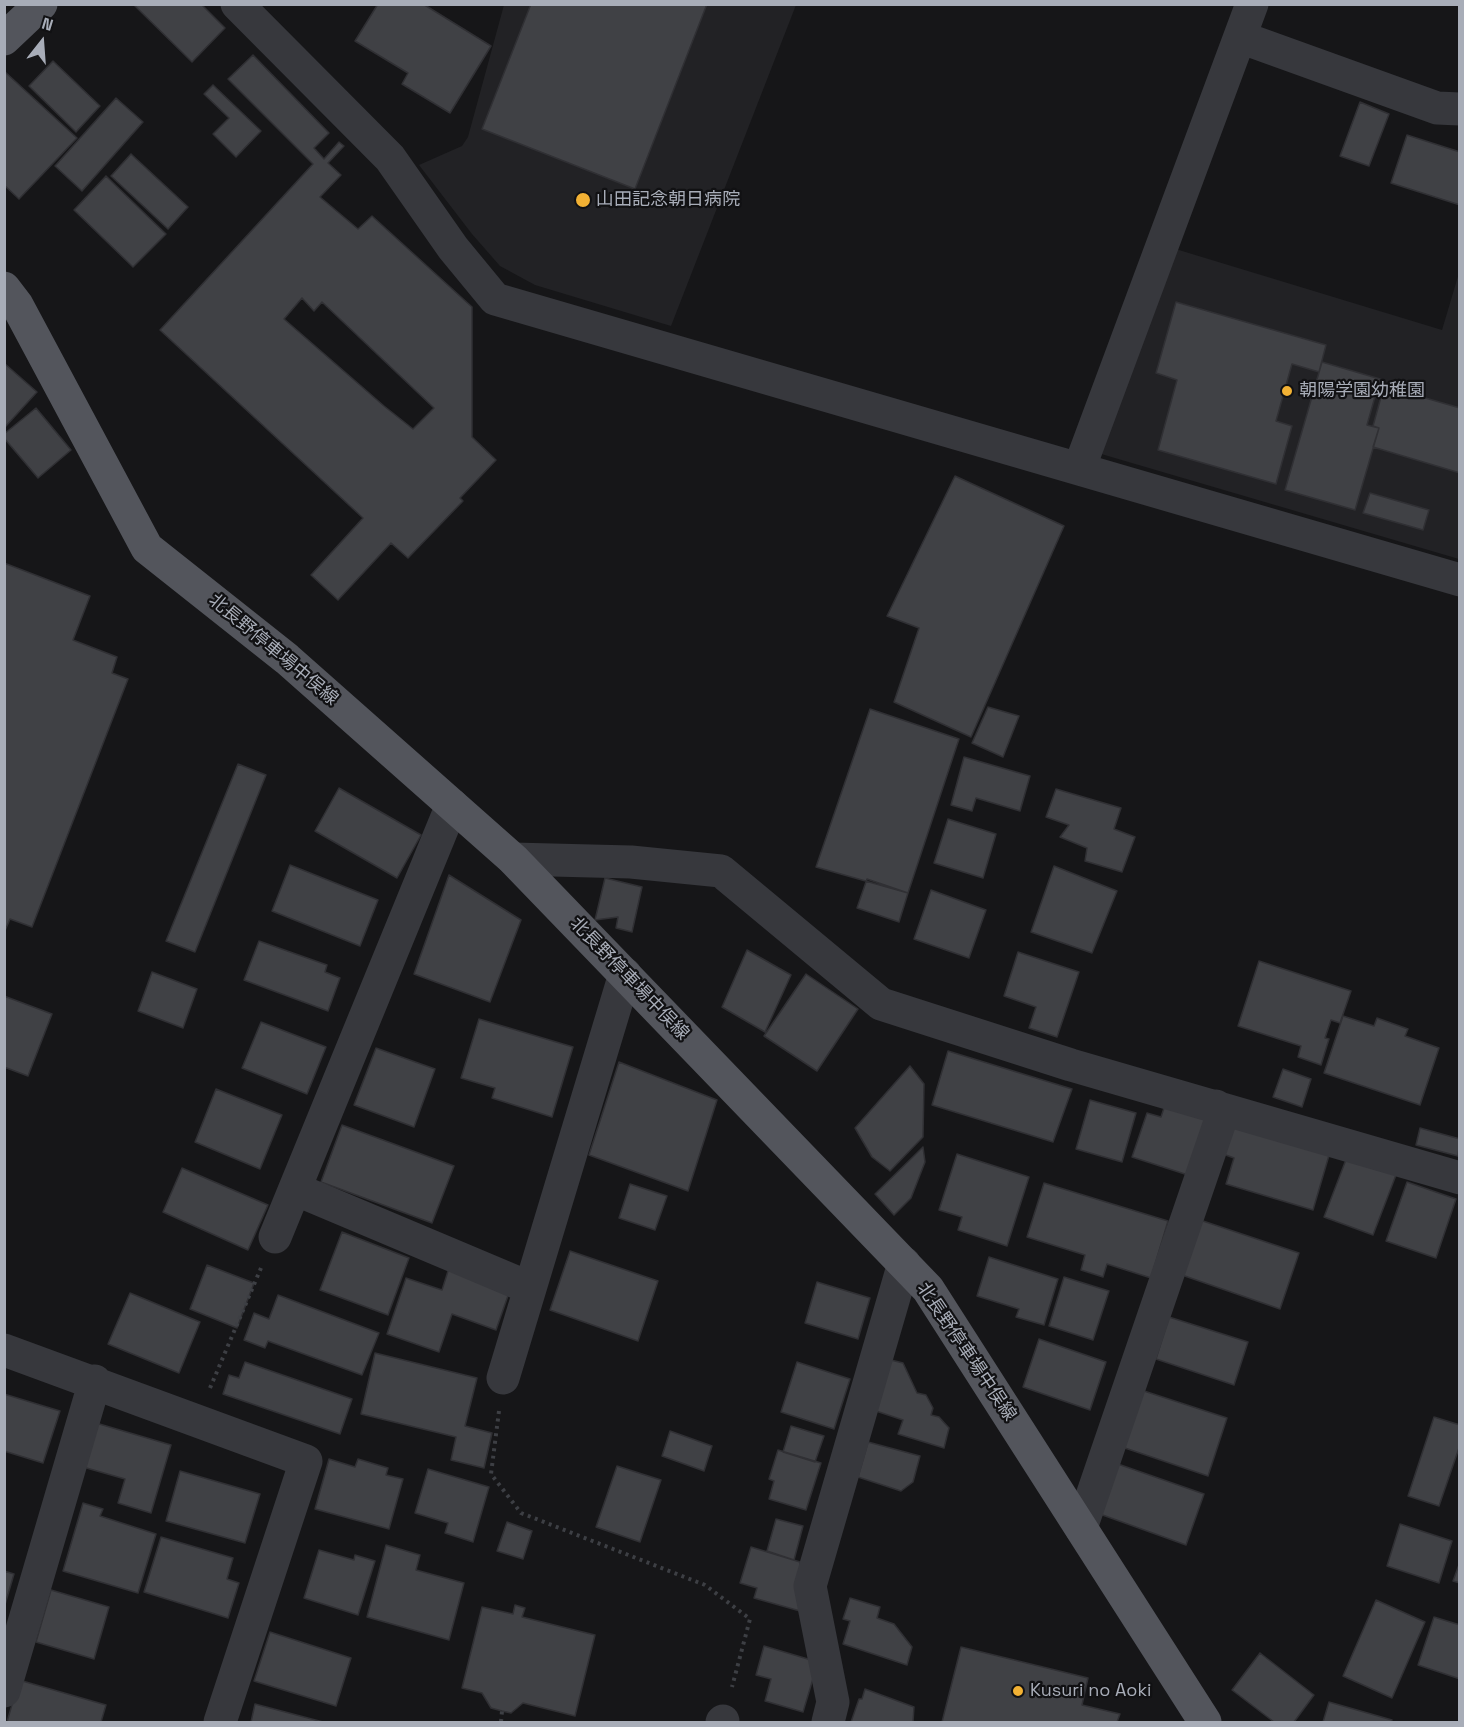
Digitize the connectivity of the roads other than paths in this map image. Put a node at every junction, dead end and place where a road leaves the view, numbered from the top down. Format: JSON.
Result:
{"nodes":[{"id":1,"x":41,"y":4,"type":"edge"},
{"id":2,"x":237,"y":4,"type":"edge"},
{"id":3,"x":1252,"y":4,"type":"edge"},
{"id":4,"x":1240,"y":37,"type":"junction"},
{"id":5,"x":4,"y":39,"type":"edge"},
{"id":6,"x":1460,"y":109,"type":"edge"},
{"id":7,"x":4,"y":288,"type":"edge"},
{"id":8,"x":1079,"y":469,"type":"junction"},
{"id":9,"x":1460,"y":580,"type":"edge"},
{"id":10,"x":452,"y":805,"type":"junction"},
{"id":11,"x":513,"y":859,"type":"junction"},
{"id":12,"x":625,"y":974,"type":"junction"},
{"id":13,"x":1216,"y":1106,"type":"junction"},
{"id":14,"x":1460,"y":1178,"type":"edge"},
{"id":15,"x":295,"y":1189,"type":"junction"},
{"id":16,"x":275,"y":1237,"type":"road end"},
{"id":17,"x":904,"y":1263,"type":"junction"},
{"id":18,"x":530,"y":1288,"type":"junction"},
{"id":19,"x":4,"y":1350,"type":"edge"},
{"id":20,"x":503,"y":1378,"type":"road end"},
{"id":21,"x":95,"y":1381,"type":"junction"},
{"id":22,"x":1081,"y":1528,"type":"junction"},
{"id":23,"x":4,"y":1691,"type":"edge"},
{"id":24,"x":220,"y":1722,"type":"edge"},
{"id":25,"x":828,"y":1722,"type":"edge"},
{"id":26,"x":1205,"y":1722,"type":"edge"}],
"edges":[{"from":1,"to":5,"type":"main road"},
{"from":2,"to":8,"type":"street"},
{"from":3,"to":4,"type":"street"},
{"from":4,"to":6,"type":"street"},
{"from":4,"to":8,"type":"street"},
{"from":7,"to":10,"type":"main road","name":"北長野停車場中俣線"},
{"from":8,"to":9,"type":"street"},
{"from":10,"to":11,"type":"main road","name":"北長野停車場中俣線"},
{"from":10,"to":15,"type":"street"},
{"from":11,"to":12,"type":"main road","name":"北長野停車場中俣線"},
{"from":11,"to":13,"type":"street"},
{"from":12,"to":17,"type":"main road","name":"北長野停車場中俣線"},
{"from":12,"to":18,"type":"street"},
{"from":13,"to":14,"type":"street"},
{"from":13,"to":22,"type":"street"},
{"from":15,"to":16,"type":"street"},
{"from":15,"to":18,"type":"street"},
{"from":17,"to":22,"type":"main road","name":"北長野停車場中俣線"},
{"from":17,"to":25,"type":"street"},
{"from":18,"to":20,"type":"street"},
{"from":19,"to":21,"type":"street"},
{"from":21,"to":23,"type":"street"},
{"from":21,"to":24,"type":"street"},
{"from":22,"to":26,"type":"main road","name":"北長野停車場中俣線"}]}
